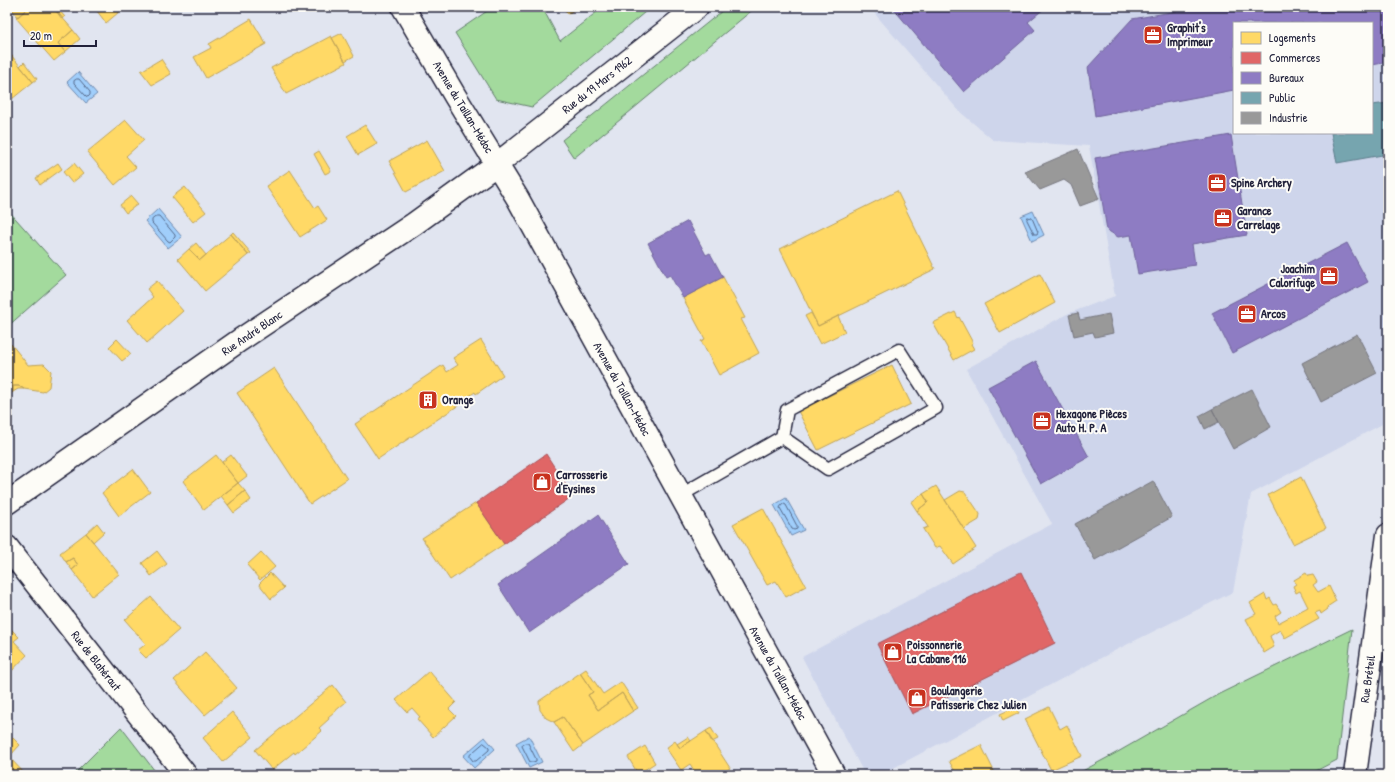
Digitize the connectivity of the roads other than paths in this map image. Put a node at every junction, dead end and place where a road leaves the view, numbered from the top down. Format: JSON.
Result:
{"nodes":[{"id":1,"x":403,"y":7,"type":"edge"},
{"id":2,"x":697,"y":7,"type":"edge"},
{"id":3,"x":497,"y":164,"type":"junction"},
{"id":4,"x":782,"y":436,"type":"junction"},
{"id":5,"x":681,"y":495,"type":"junction"},
{"id":6,"x":7,"y":503,"type":"edge"},
{"id":7,"x":1388,"y":535,"type":"edge"},
{"id":8,"x":7,"y":547,"type":"edge"},
{"id":9,"x":186,"y":775,"type":"edge"},
{"id":10,"x":834,"y":775,"type":"edge"},
{"id":11,"x":1355,"y":775,"type":"edge"}],
"edges":[{"from":1,"to":3,"type":"street","name":"Avenue du Taillan-Médoc"},
{"from":2,"to":3,"type":"street","name":"Rue du 19 Mars 1962"},
{"from":3,"to":5,"type":"street","name":"Avenue du Taillan-Médoc"},
{"from":3,"to":6,"type":"street","name":"Rue André Blanc"},
{"from":4,"to":4,"type":"lane"},
{"from":4,"to":5,"type":"lane"},
{"from":5,"to":10,"type":"street","name":"Avenue du Taillan-Médoc"},
{"from":7,"to":11,"type":"street","name":"Rue Bréteil"},
{"from":8,"to":9,"type":"street","name":"Rue de Blahéraut"}]}
